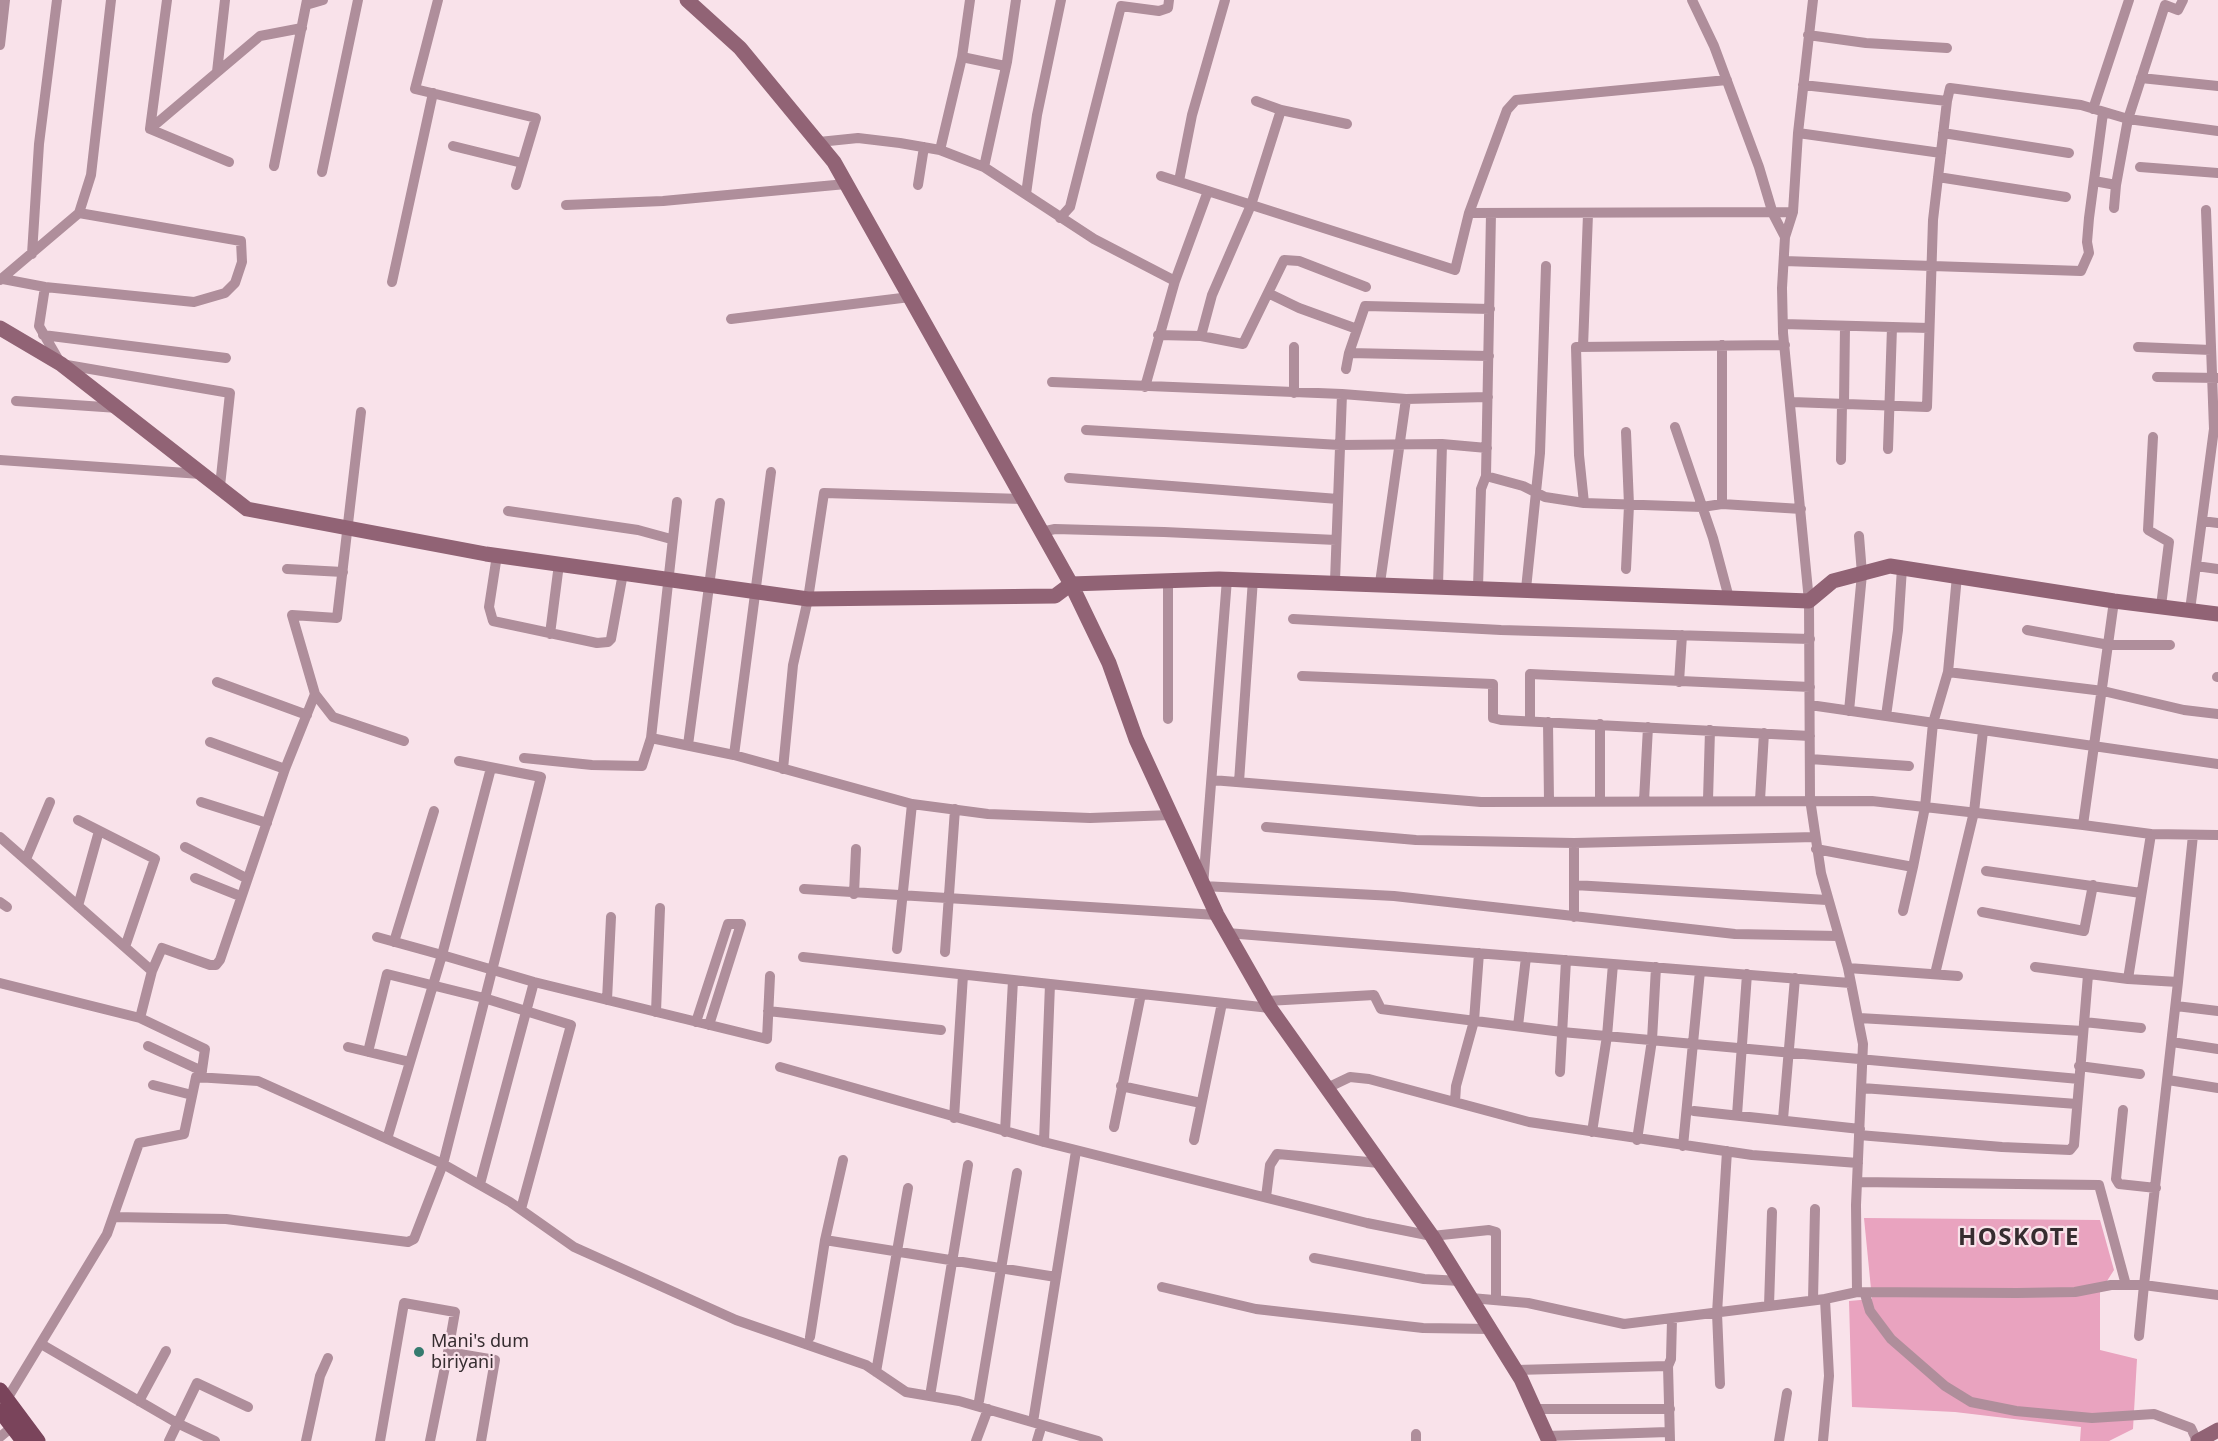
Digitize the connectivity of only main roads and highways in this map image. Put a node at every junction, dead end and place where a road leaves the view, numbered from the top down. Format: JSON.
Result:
{"nodes":[{"id":1,"x":2,"y":1402,"type":"edge"},
{"id":2,"x":23,"y":1441,"type":"edge"},
{"id":3,"x":38,"y":1441,"type":"edge"}],
"edges":[{"from":1,"to":2,"type":"main road"},
{"from":1,"to":3,"type":"main road"}]}
